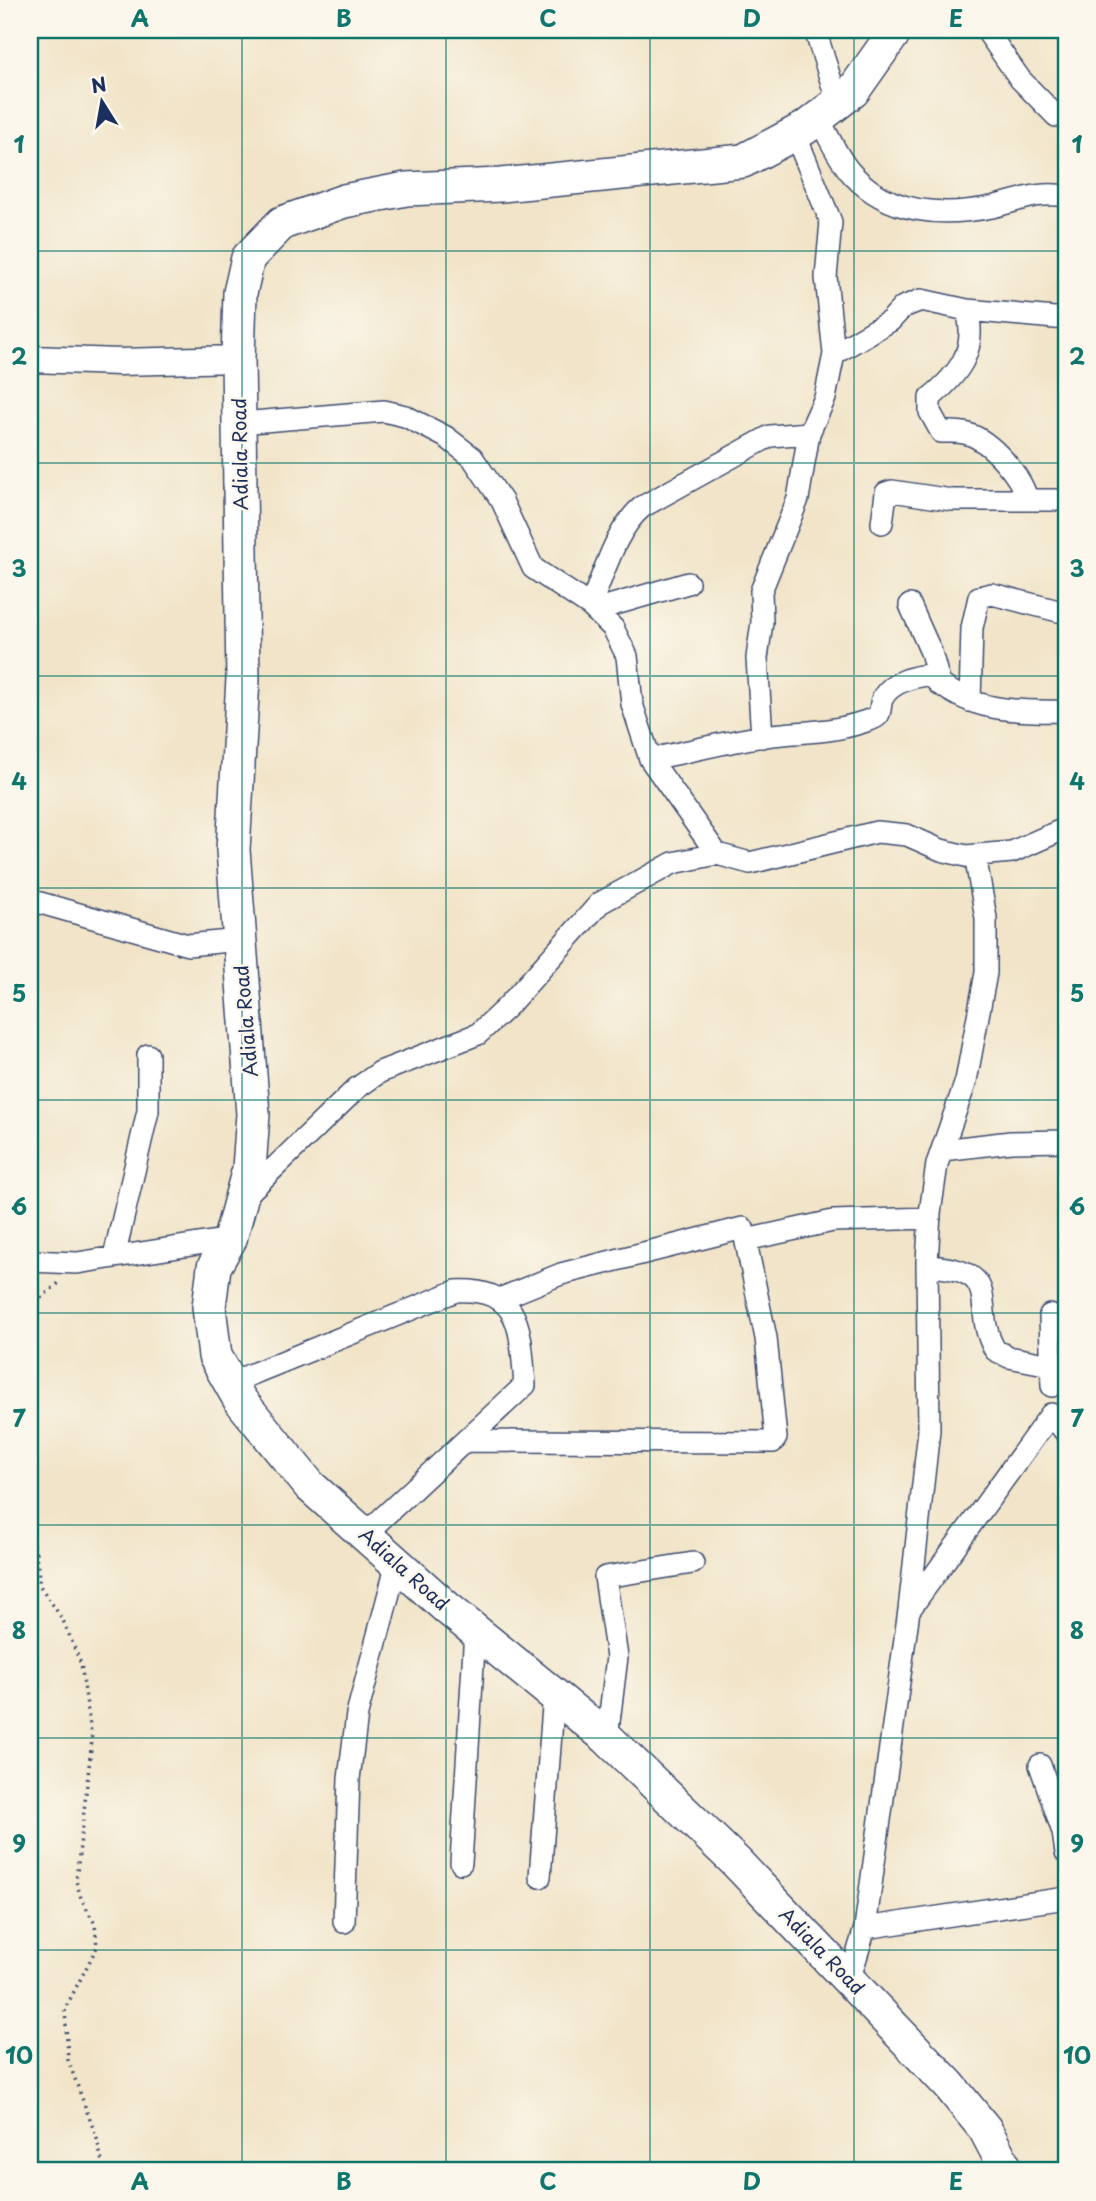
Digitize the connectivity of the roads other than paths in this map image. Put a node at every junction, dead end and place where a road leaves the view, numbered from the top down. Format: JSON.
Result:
{"nodes":[{"id":1,"x":815,"y":30,"type":"edge"},
{"id":2,"x":896,"y":30,"type":"edge"},
{"id":3,"x":986,"y":30,"type":"edge"},
{"id":4,"x":1056,"y":116,"type":"dead end"},
{"id":5,"x":817,"y":118,"type":"junction"},
{"id":6,"x":1066,"y":196,"type":"edge"},
{"id":7,"x":967,"y":310,"type":"junction"},
{"id":8,"x":1066,"y":319,"type":"edge"},
{"id":9,"x":834,"y":354,"type":"junction"},
{"id":10,"x":30,"y":359,"type":"edge"},
{"id":11,"x":238,"y":359,"type":"junction"},
{"id":12,"x":239,"y":423,"type":"junction"},
{"id":13,"x":809,"y":433,"type":"junction"},
{"id":14,"x":1027,"y":499,"type":"junction"},
{"id":15,"x":1066,"y":500,"type":"edge"},
{"id":16,"x":882,"y":523,"type":"dead end"},
{"id":17,"x":688,"y":583,"type":"dead end"},
{"id":18,"x":910,"y":605,"type":"dead end"},
{"id":19,"x":592,"y":608,"type":"junction"},
{"id":20,"x":1066,"y":612,"type":"edge"},
{"id":21,"x":940,"y":685,"type":"junction"},
{"id":22,"x":970,"y":701,"type":"junction"},
{"id":23,"x":1066,"y":711,"type":"edge"},
{"id":24,"x":762,"y":737,"type":"junction"},
{"id":25,"x":650,"y":759,"type":"junction"},
{"id":26,"x":1066,"y":828,"type":"edge"},
{"id":27,"x":717,"y":854,"type":"junction"},
{"id":28,"x":975,"y":855,"type":"junction"},
{"id":29,"x":30,"y":900,"type":"edge"},
{"id":30,"x":239,"y":940,"type":"junction"},
{"id":31,"x":148,"y":1055,"type":"dead end"},
{"id":32,"x":1066,"y":1141,"type":"edge"},
{"id":33,"x":942,"y":1150,"type":"junction"},
{"id":34,"x":240,"y":1201,"type":"junction"},
{"id":35,"x":930,"y":1218,"type":"junction"},
{"id":36,"x":230,"y":1239,"type":"junction"},
{"id":37,"x":746,"y":1240,"type":"junction"},
{"id":38,"x":114,"y":1257,"type":"junction"},
{"id":39,"x":30,"y":1261,"type":"edge"},
{"id":40,"x":927,"y":1266,"type":"junction"},
{"id":41,"x":502,"y":1298,"type":"junction"},
{"id":42,"x":1050,"y":1315,"type":"dead end"},
{"id":43,"x":1056,"y":1377,"type":"edge"},
{"id":44,"x":230,"y":1383,"type":"junction"},
{"id":45,"x":1051,"y":1414,"type":"junction"},
{"id":46,"x":1066,"y":1433,"type":"edge"},
{"id":47,"x":465,"y":1441,"type":"junction"},
{"id":48,"x":365,"y":1535,"type":"junction"},
{"id":49,"x":397,"y":1563,"type":"junction"},
{"id":50,"x":694,"y":1563,"type":"dead end"},
{"id":51,"x":909,"y":1610,"type":"junction"},
{"id":52,"x":475,"y":1630,"type":"junction"},
{"id":53,"x":554,"y":1694,"type":"junction"},
{"id":54,"x":607,"y":1738,"type":"junction"},
{"id":55,"x":1040,"y":1765,"type":"dead end"},
{"id":56,"x":1065,"y":1832,"type":"edge"},
{"id":57,"x":1066,"y":1853,"type":"edge"},
{"id":58,"x":461,"y":1863,"type":"dead end"},
{"id":59,"x":540,"y":1877,"type":"dead end"},
{"id":60,"x":1066,"y":1898,"type":"edge"},
{"id":61,"x":344,"y":1922,"type":"dead end"},
{"id":62,"x":865,"y":1927,"type":"junction"},
{"id":63,"x":849,"y":1981,"type":"junction"},
{"id":64,"x":1006,"y":2171,"type":"edge"}],
"edges":[{"from":1,"to":5,"type":"street"},
{"from":2,"to":5,"type":"main road","name":"Adiala Road"},
{"from":3,"to":4,"type":"street"},
{"from":5,"to":6,"type":"street"},
{"from":5,"to":9,"type":"street"},
{"from":5,"to":11,"type":"main road","name":"Adiala Road"},
{"from":7,"to":8,"type":"street"},
{"from":7,"to":9,"type":"street"},
{"from":7,"to":14,"type":"street"},
{"from":9,"to":13,"type":"street"},
{"from":10,"to":11,"type":"street"},
{"from":11,"to":12,"type":"main road","name":"Adiala Road"},
{"from":12,"to":19,"type":"street"},
{"from":12,"to":30,"type":"main road","name":"Adiala Road"},
{"from":13,"to":19,"type":"street"},
{"from":13,"to":24,"type":"street"},
{"from":14,"to":15,"type":"street"},
{"from":14,"to":16,"type":"street"},
{"from":17,"to":19,"type":"street"},
{"from":18,"to":21,"type":"street"},
{"from":19,"to":25,"type":"street"},
{"from":20,"to":22,"type":"street"},
{"from":21,"to":22,"type":"street"},
{"from":21,"to":24,"type":"street"},
{"from":22,"to":23,"type":"street"},
{"from":24,"to":25,"type":"street"},
{"from":25,"to":27,"type":"street"},
{"from":26,"to":28,"type":"street"},
{"from":27,"to":28,"type":"street"},
{"from":27,"to":34,"type":"street"},
{"from":28,"to":33,"type":"street"},
{"from":29,"to":30,"type":"street"},
{"from":30,"to":34,"type":"main road","name":"Adiala Road"},
{"from":31,"to":38,"type":"street"},
{"from":32,"to":33,"type":"street"},
{"from":33,"to":35,"type":"street"},
{"from":34,"to":36,"type":"main road","name":"Adiala Road"},
{"from":35,"to":37,"type":"street"},
{"from":35,"to":40,"type":"street"},
{"from":36,"to":38,"type":"street"},
{"from":36,"to":44,"type":"main road","name":"Adiala Road"},
{"from":37,"to":41,"type":"street"},
{"from":37,"to":47,"type":"street"},
{"from":38,"to":39,"type":"street"},
{"from":40,"to":43,"type":"street"},
{"from":40,"to":51,"type":"street"},
{"from":41,"to":44,"type":"street"},
{"from":41,"to":47,"type":"street"},
{"from":42,"to":43,"type":"street"},
{"from":43,"to":45,"type":"street"},
{"from":44,"to":48,"type":"main road","name":"Adiala Road"},
{"from":45,"to":46,"type":"street"},
{"from":45,"to":51,"type":"street"},
{"from":47,"to":48,"type":"street"},
{"from":48,"to":49,"type":"main road","name":"Adiala Road"},
{"from":49,"to":52,"type":"main road","name":"Adiala Road"},
{"from":49,"to":61,"type":"street"},
{"from":50,"to":54,"type":"street"},
{"from":51,"to":62,"type":"street"},
{"from":52,"to":53,"type":"main road","name":"Adiala Road"},
{"from":52,"to":58,"type":"street"},
{"from":53,"to":54,"type":"main road","name":"Adiala Road"},
{"from":53,"to":59,"type":"street"},
{"from":54,"to":63,"type":"main road","name":"Adiala Road"},
{"from":55,"to":56,"type":"street"},
{"from":56,"to":57,"type":"street"},
{"from":60,"to":62,"type":"street"},
{"from":62,"to":63,"type":"street"},
{"from":63,"to":64,"type":"main road","name":"Adiala Road"}]}
